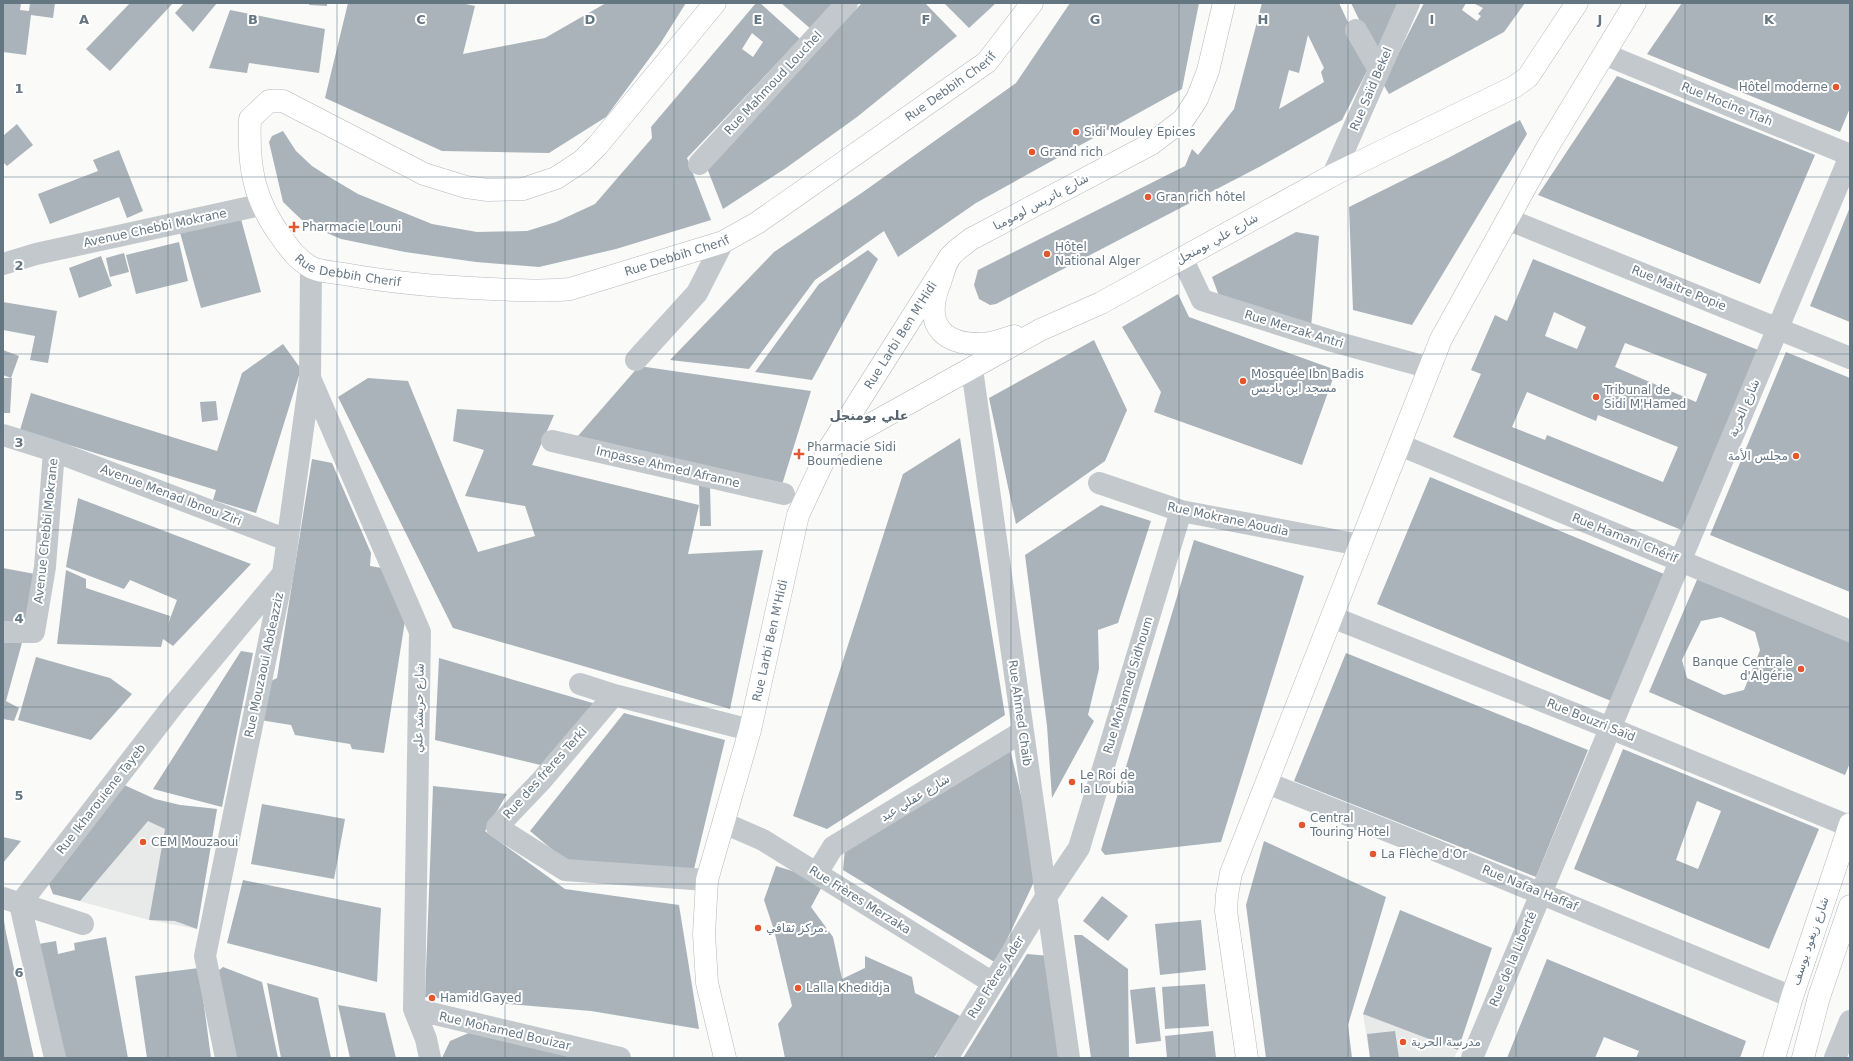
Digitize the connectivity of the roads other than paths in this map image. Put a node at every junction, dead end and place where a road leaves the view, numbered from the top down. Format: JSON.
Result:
{"nodes":[{"id":1,"x":715,"y":3,"type":"edge"},
{"id":2,"x":847,"y":3,"type":"edge"},
{"id":3,"x":1032,"y":3,"type":"edge"},
{"id":4,"x":1224,"y":3,"type":"edge"},
{"id":5,"x":1409,"y":3,"type":"edge"},
{"id":6,"x":1577,"y":3,"type":"edge"},
{"id":7,"x":1635,"y":3,"type":"edge"},
{"id":8,"x":1356,"y":30,"type":"dead end"},
{"id":9,"x":1604,"y":54,"type":"junction"},
{"id":10,"x":1379,"y":70,"type":"junction"},
{"id":11,"x":1850,"y":155,"type":"edge"},
{"id":12,"x":699,"y":164,"type":"dead end"},
{"id":13,"x":1333,"y":175,"type":"junction"},
{"id":14,"x":260,"y":205,"type":"junction"},
{"id":15,"x":1507,"y":219,"type":"junction"},
{"id":16,"x":723,"y":242,"type":"junction"},
{"id":17,"x":950,"y":257,"type":"junction"},
{"id":18,"x":1182,"y":258,"type":"junction"},
{"id":19,"x":3,"y":264,"type":"edge"},
{"id":20,"x":311,"y":268,"type":"junction"},
{"id":21,"x":1778,"y":328,"type":"junction"},
{"id":22,"x":1040,"y":330,"type":"junction"},
{"id":23,"x":1850,"y":358,"type":"edge"},
{"id":24,"x":636,"y":360,"type":"dead end"},
{"id":25,"x":1430,"y":368,"type":"junction"},
{"id":26,"x":972,"y":369,"type":"junction"},
{"id":27,"x":310,"y":378,"type":"junction"},
{"id":28,"x":3,"y":435,"type":"edge"},
{"id":29,"x":552,"y":441,"type":"dead end"},
{"id":30,"x":1400,"y":445,"type":"junction"},
{"id":31,"x":830,"y":447,"type":"junction"},
{"id":32,"x":54,"y":451,"type":"junction"},
{"id":33,"x":1099,"y":483,"type":"dead end"},
{"id":34,"x":784,"y":494,"type":"dead end"},
{"id":35,"x":1181,"y":512,"type":"junction"},
{"id":36,"x":287,"y":540,"type":"junction"},
{"id":37,"x":1360,"y":545,"type":"junction"},
{"id":38,"x":1680,"y":561,"type":"junction"},
{"id":39,"x":283,"y":573,"type":"junction"},
{"id":40,"x":1332,"y":617,"type":"junction"},
{"id":41,"x":1850,"y":631,"type":"edge"},
{"id":42,"x":3,"y":632,"type":"edge"},
{"id":43,"x":580,"y":684,"type":"dead end"},
{"id":44,"x":614,"y":695,"type":"junction"},
{"id":45,"x":1610,"y":728,"type":"junction"},
{"id":46,"x":750,"y":730,"type":"junction"},
{"id":47,"x":1022,"y":732,"type":"junction"},
{"id":48,"x":1266,"y":783,"type":"junction"},
{"id":49,"x":724,"y":823,"type":"junction"},
{"id":50,"x":1850,"y":825,"type":"edge"},
{"id":51,"x":817,"y":874,"type":"junction"},
{"id":52,"x":708,"y":880,"type":"junction"},
{"id":53,"x":1541,"y":893,"type":"junction"},
{"id":54,"x":1046,"y":897,"type":"junction"},
{"id":55,"x":12,"y":901,"type":"edge"},
{"id":56,"x":1850,"y":906,"type":"edge"},
{"id":57,"x":83,"y":924,"type":"dead end"},
{"id":58,"x":993,"y":983,"type":"junction"},
{"id":59,"x":1792,"y":997,"type":"junction"},
{"id":60,"x":414,"y":1009,"type":"junction"},
{"id":61,"x":1850,"y":1021,"type":"edge"},
{"id":62,"x":55,"y":1058,"type":"edge"},
{"id":63,"x":226,"y":1058,"type":"edge"},
{"id":64,"x":430,"y":1058,"type":"edge"},
{"id":65,"x":620,"y":1058,"type":"edge"},
{"id":66,"x":725,"y":1058,"type":"edge"},
{"id":67,"x":947,"y":1058,"type":"edge"},
{"id":68,"x":1069,"y":1058,"type":"edge"},
{"id":69,"x":1247,"y":1058,"type":"edge"},
{"id":70,"x":1472,"y":1058,"type":"edge"},
{"id":71,"x":1774,"y":1058,"type":"edge"},
{"id":72,"x":1804,"y":1058,"type":"edge"},
{"id":73,"x":1835,"y":1058,"type":"edge"}],
"edges":[{"from":1,"to":14,"type":"main road","name":"Rue Debbih Cherif"},
{"from":2,"to":12,"type":"street","name":"Rue Mahmoud Louchel"},
{"from":3,"to":16,"type":"main road","name":"Rue Debbih Cherif"},
{"from":4,"to":17,"type":"main road","name":"شارع باتريس لومومبا"},
{"from":5,"to":10,"type":"street","name":"Rue Saïd Bekel"},
{"from":6,"to":13,"type":"main road","name":"شارع علي بومنجل"},
{"from":7,"to":9,"type":"main road"},
{"from":8,"to":10,"type":"street"},
{"from":9,"to":11,"type":"street","name":"Rue Hocine Tiah"},
{"from":9,"to":15,"type":"main road"},
{"from":10,"to":13,"type":"street","name":"Rue Saïd Bekel"},
{"from":11,"to":21,"type":"street","name":"شارع الحرية"},
{"from":13,"to":18,"type":"main road","name":"شارع علي بومنجل"},
{"from":14,"to":19,"type":"street","name":"Avenue Chebbi Mokrane"},
{"from":14,"to":20,"type":"main road","name":"Rue Debbih Cherif"},
{"from":15,"to":21,"type":"street","name":"Rue Maitre Popie"},
{"from":15,"to":25,"type":"main road"},
{"from":16,"to":20,"type":"main road","name":"Rue Debbih Cherif"},
{"from":16,"to":24,"type":"street"},
{"from":17,"to":22,"type":"main road","name":"شارع باتريس لومومبا"},
{"from":17,"to":31,"type":"main road","name":"Rue Larbi Ben M'Hidi"},
{"from":18,"to":22,"type":"main road","name":"شارع علي بومنجل"},
{"from":18,"to":25,"type":"street","name":"Rue Merzak Antri"},
{"from":20,"to":27,"type":"street","name":"Rue Mouzaoui Abdeazziz"},
{"from":21,"to":23,"type":"street","name":"Rue Maitre Popie"},
{"from":21,"to":38,"type":"street","name":"شارع الحرية"},
{"from":22,"to":26,"type":"main road","name":"شارع علي بومنجل"},
{"from":25,"to":30,"type":"main road"},
{"from":26,"to":31,"type":"main road","name":"شارع علي بومنجل"},
{"from":26,"to":47,"type":"street","name":"Rue Ahmed Chaib"},
{"from":27,"to":36,"type":"street","name":"Rue Mouzaoui Abdeazziz"},
{"from":27,"to":60,"type":"street","name":"شارع حريشد علي"},
{"from":28,"to":32,"type":"street","name":"Avenue Chebbi Mokrane"},
{"from":29,"to":34,"type":"street","name":"Impasse Ahmed Afranne"},
{"from":30,"to":37,"type":"main road"},
{"from":30,"to":38,"type":"street","name":"Rue Hamani Chérif"},
{"from":31,"to":46,"type":"main road","name":"Rue Larbi Ben M'Hidi"},
{"from":32,"to":36,"type":"street","name":"Avenue Menad Ibnou Ziri"},
{"from":32,"to":42,"type":"street","name":"Avenue Chebbi Mokrane"},
{"from":33,"to":35,"type":"street","name":"Rue Mokrane Aoudia"},
{"from":35,"to":37,"type":"street","name":"Rue Mokrane Aoudia"},
{"from":35,"to":54,"type":"street","name":"Rue Mohamed Sidhoum"},
{"from":36,"to":39,"type":"street","name":"Rue Mouzaoui Abdeazziz"},
{"from":37,"to":40,"type":"main road"},
{"from":38,"to":41,"type":"street","name":"Rue Hamani Chérif"},
{"from":38,"to":45,"type":"street","name":"شارع الحرية"},
{"from":39,"to":55,"type":"street","name":"Rue Ikharouiene Tayeb"},
{"from":39,"to":63,"type":"street","name":"Rue Mouzaoui Abdeazziz"},
{"from":40,"to":45,"type":"street","name":"Rue Bouzri Saïd"},
{"from":40,"to":48,"type":"main road"},
{"from":43,"to":44,"type":"street"},
{"from":44,"to":46,"type":"street"},
{"from":44,"to":52,"type":"street","name":"Rue des frères Terki"},
{"from":45,"to":50,"type":"street","name":"Rue Bouzri Saïd"},
{"from":45,"to":53,"type":"street","name":"Rue de la Liberté"},
{"from":46,"to":49,"type":"main road","name":"Rue Larbi Ben M'Hidi"},
{"from":47,"to":51,"type":"street","name":"شارع عقلي عيد"},
{"from":47,"to":54,"type":"street","name":"Rue Ahmed Chaib"},
{"from":48,"to":53,"type":"street","name":"Rue Nafaa Haffaf"},
{"from":48,"to":69,"type":"main road"},
{"from":49,"to":51,"type":"street","name":"Rue Frères Merzaka"},
{"from":49,"to":52,"type":"main road","name":"Rue Larbi Ben M'Hidi"},
{"from":50,"to":59,"type":"main road","name":"شارع زيغود يوسف"},
{"from":51,"to":58,"type":"street","name":"Rue Frères Merzaka"},
{"from":52,"to":66,"type":"main road","name":"Rue Larbi Ben M'Hidi"},
{"from":53,"to":59,"type":"street","name":"Rue Nafaa Haffaf"},
{"from":53,"to":70,"type":"street","name":"Rue de la Liberté"},
{"from":54,"to":58,"type":"street","name":"Rue Frères Ader"},
{"from":54,"to":68,"type":"street","name":"Rue Ahmed Chaib"},
{"from":55,"to":57,"type":"street"},
{"from":55,"to":62,"type":"street"},
{"from":56,"to":72,"type":"main road"},
{"from":58,"to":67,"type":"street","name":"Rue Frères Ader"},
{"from":59,"to":71,"type":"main road","name":"شارع زيغود يوسف"},
{"from":60,"to":64,"type":"street","name":"شارع حريشد علي"},
{"from":60,"to":65,"type":"street","name":"Rue Mohamed Bouizar"},
{"from":61,"to":73,"type":"street"}]}
